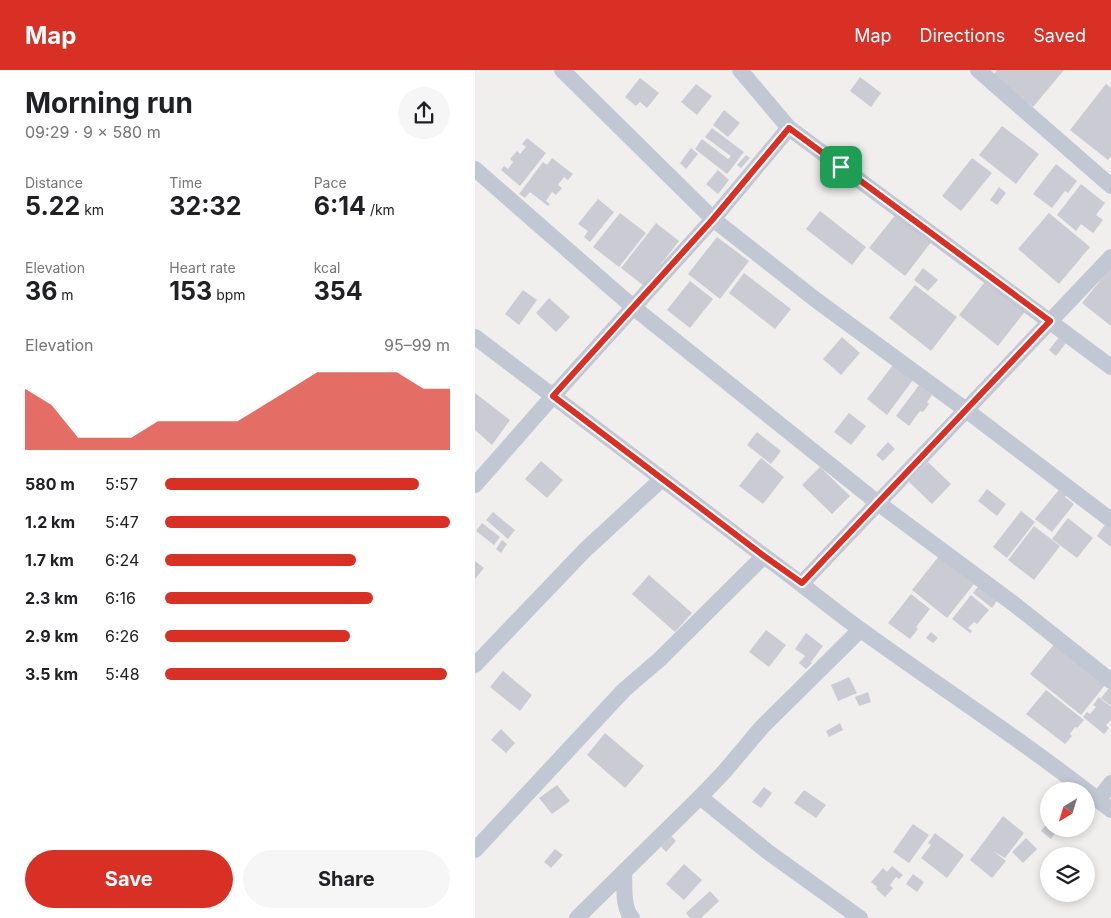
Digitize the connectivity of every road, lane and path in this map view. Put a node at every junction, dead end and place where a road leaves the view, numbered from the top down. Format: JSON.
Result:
{"nodes":[{"id":1,"x":562,"y":70,"type":"edge"},
{"id":2,"x":740,"y":70,"type":"edge"},
{"id":3,"x":978,"y":70,"type":"edge"},
{"id":4,"x":789,"y":128,"type":"junction"},
{"id":5,"x":475,"y":169,"type":"edge"},
{"id":6,"x":1111,"y":186,"type":"edge"},
{"id":7,"x":713,"y":219,"type":"junction"},
{"id":8,"x":1111,"y":257,"type":"edge"},
{"id":9,"x":633,"y":307,"type":"junction"},
{"id":10,"x":1050,"y":321,"type":"junction"},
{"id":11,"x":475,"y":337,"type":"edge"},
{"id":12,"x":1111,"y":368,"type":"edge"},
{"id":13,"x":553,"y":396,"type":"junction"},
{"id":14,"x":966,"y":410,"type":"junction"},
{"id":15,"x":662,"y":478,"type":"junction"},
{"id":16,"x":475,"y":485,"type":"edge"},
{"id":17,"x":878,"y":503,"type":"junction"},
{"id":18,"x":1111,"y":520,"type":"edge"},
{"id":19,"x":764,"y":556,"type":"junction"},
{"id":20,"x":802,"y":583,"type":"junction"},
{"id":21,"x":860,"y":630,"type":"junction"},
{"id":22,"x":475,"y":665,"type":"edge"},
{"id":23,"x":1111,"y":681,"type":"edge"},
{"id":24,"x":1111,"y":783,"type":"edge"},
{"id":25,"x":700,"y":797,"type":"junction"},
{"id":26,"x":1098,"y":800,"type":"junction"},
{"id":27,"x":1111,"y":810,"type":"edge"},
{"id":28,"x":475,"y":850,"type":"edge"},
{"id":29,"x":624,"y":872,"type":"junction"},
{"id":30,"x":577,"y":918,"type":"edge"},
{"id":31,"x":633,"y":918,"type":"edge"},
{"id":32,"x":860,"y":918,"type":"edge"}],
"edges":[{"from":1,"to":7,"type":"street"},
{"from":2,"to":4,"type":"street"},
{"from":3,"to":6,"type":"street"},
{"from":4,"to":7,"type":"street"},
{"from":4,"to":10,"type":"street"},
{"from":5,"to":9,"type":"street"},
{"from":7,"to":9,"type":"street"},
{"from":7,"to":14,"type":"street"},
{"from":8,"to":10,"type":"street"},
{"from":9,"to":13,"type":"street"},
{"from":9,"to":17,"type":"street"},
{"from":10,"to":12,"type":"street"},
{"from":10,"to":14,"type":"street"},
{"from":11,"to":13,"type":"street"},
{"from":13,"to":15,"type":"street"},
{"from":13,"to":16,"type":"street"},
{"from":14,"to":17,"type":"street"},
{"from":14,"to":18,"type":"street"},
{"from":15,"to":19,"type":"street"},
{"from":15,"to":22,"type":"street"},
{"from":17,"to":20,"type":"street"},
{"from":17,"to":23,"type":"street"},
{"from":19,"to":20,"type":"street"},
{"from":19,"to":28,"type":"street"},
{"from":20,"to":21,"type":"street"},
{"from":21,"to":25,"type":"street"},
{"from":21,"to":26,"type":"street"},
{"from":24,"to":26,"type":"street"},
{"from":25,"to":29,"type":"street"},
{"from":25,"to":32,"type":"street"},
{"from":26,"to":27,"type":"street"},
{"from":29,"to":30,"type":"street"},
{"from":29,"to":31,"type":"street"}]}
